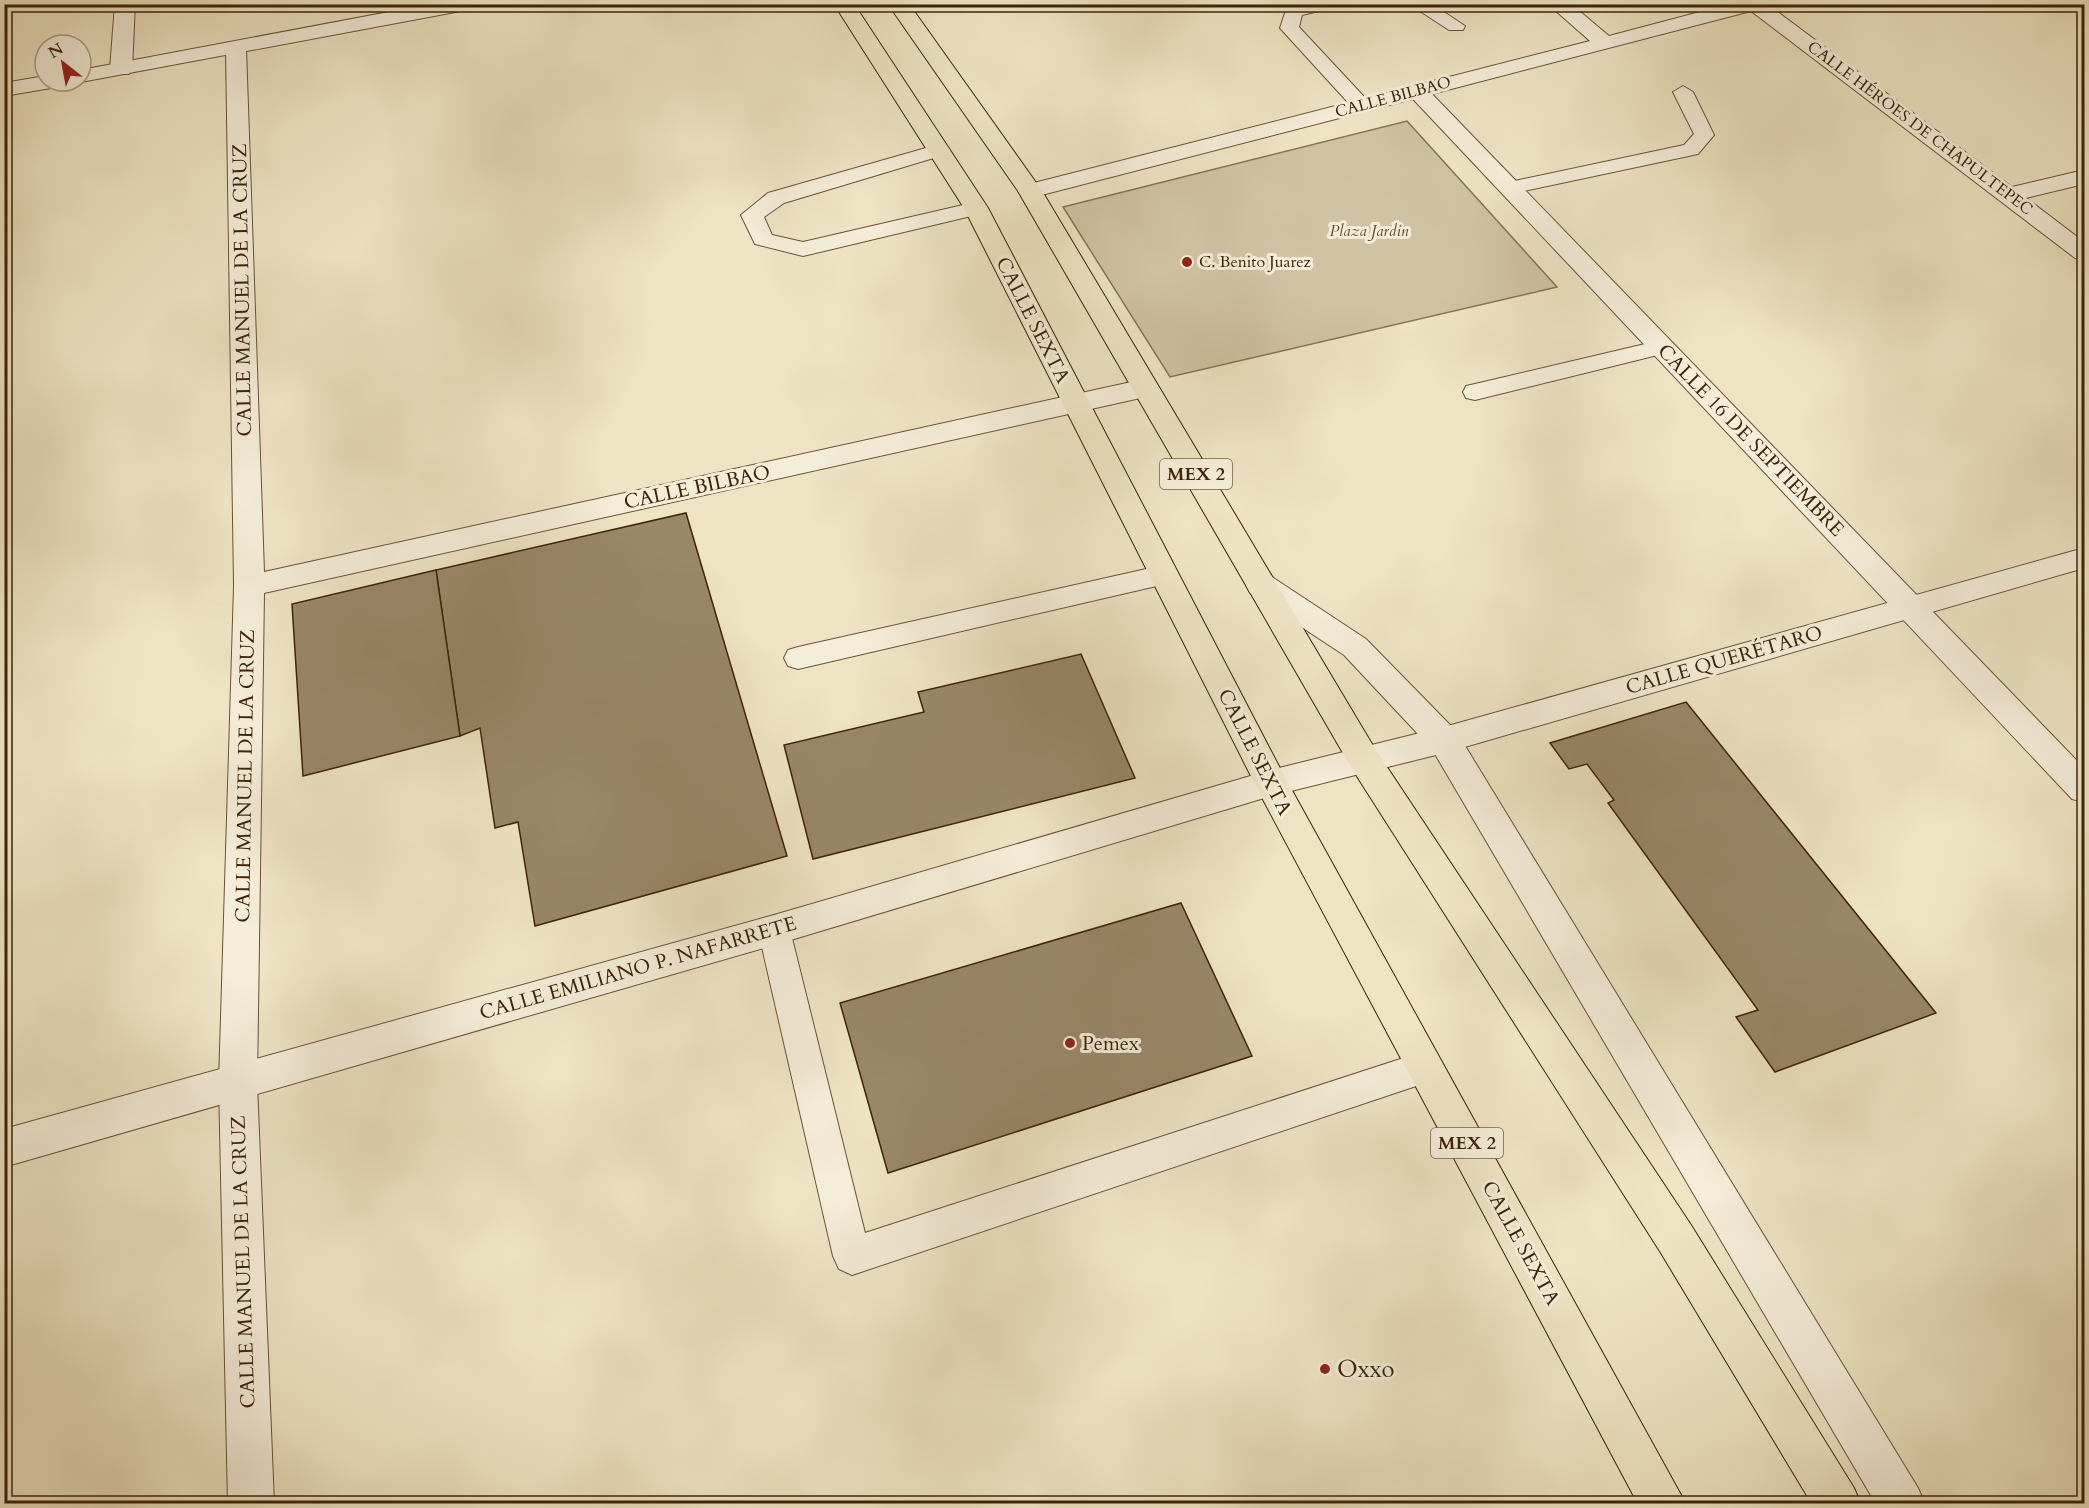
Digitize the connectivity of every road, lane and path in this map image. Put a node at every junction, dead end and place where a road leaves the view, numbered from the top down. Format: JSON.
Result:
{"nodes":[{"id":1,"x":125,"y":4,"type":"edge"},
{"id":2,"x":466,"y":4,"type":"edge"},
{"id":3,"x":844,"y":4,"type":"edge"},
{"id":4,"x":897,"y":4,"type":"edge"},
{"id":5,"x":1326,"y":4,"type":"edge"},
{"id":6,"x":1418,"y":4,"type":"edge"},
{"id":7,"x":1558,"y":4,"type":"edge"},
{"id":8,"x":1756,"y":5,"type":"edge"},
{"id":9,"x":1456,"y":26,"type":"dead end"},
{"id":10,"x":1604,"y":42,"type":"junction"},
{"id":11,"x":236,"y":48,"type":"junction"},
{"id":12,"x":121,"y":69,"type":"junction"},
{"id":13,"x":93,"y":74,"type":"edge"},
{"id":14,"x":33,"y":85,"type":"edge"},
{"id":15,"x":4,"y":90,"type":"edge"},
{"id":16,"x":1417,"y":91,"type":"junction"},
{"id":17,"x":1683,"y":92,"type":"dead end"},
{"id":18,"x":1361,"y":105,"type":"junction"},
{"id":19,"x":940,"y":150,"type":"junction"},
{"id":20,"x":2085,"y":177,"type":"edge"},
{"id":21,"x":1510,"y":188,"type":"junction"},
{"id":22,"x":1030,"y":190,"type":"junction"},
{"id":23,"x":2009,"y":195,"type":"junction"},
{"id":24,"x":976,"y":208,"type":"junction"},
{"id":25,"x":2085,"y":253,"type":"edge"},
{"id":26,"x":1662,"y":347,"type":"junction"},
{"id":27,"x":1145,"y":388,"type":"junction"},
{"id":28,"x":1475,"y":392,"type":"dead end"},
{"id":29,"x":1076,"y":403,"type":"junction"},
{"id":30,"x":2085,"y":558,"type":"edge"},
{"id":31,"x":1164,"y":575,"type":"junction"},
{"id":32,"x":1261,"y":585,"type":"junction"},
{"id":33,"x":249,"y":586,"type":"junction"},
{"id":34,"x":1911,"y":608,"type":"junction"},
{"id":35,"x":798,"y":658,"type":"dead end"},
{"id":36,"x":1444,"y":740,"type":"junction"},
{"id":37,"x":1363,"y":758,"type":"junction"},
{"id":38,"x":1271,"y":783,"type":"junction"},
{"id":39,"x":2085,"y":789,"type":"edge"},
{"id":40,"x":774,"y":930,"type":"junction"},
{"id":41,"x":1425,"y":1067,"type":"junction"},
{"id":42,"x":237,"y":1083,"type":"junction"},
{"id":43,"x":4,"y":1148,"type":"edge"},
{"id":44,"x":251,"y":1503,"type":"edge"},
{"id":45,"x":1663,"y":1503,"type":"edge"},
{"id":46,"x":1838,"y":1503,"type":"edge"},
{"id":47,"x":1902,"y":1503,"type":"edge"}],
"edges":[{"from":1,"to":12,"type":"street"},
{"from":2,"to":11,"type":"street"},
{"from":3,"to":19,"type":"main road","name":"CALLE SEXTA","number":"MEX 2"},
{"from":4,"to":22,"type":"main road","number":"MEX 2"},
{"from":5,"to":18,"type":"lane"},
{"from":6,"to":9,"type":"lane"},
{"from":7,"to":10,"type":"street"},
{"from":8,"to":10,"type":"street","name":"CALLE BILBAO"},
{"from":8,"to":23,"type":"street","name":"CALLE HÉROES DE CHAPULTEPEC"},
{"from":10,"to":16,"type":"street","name":"CALLE BILBAO"},
{"from":11,"to":12,"type":"street"},
{"from":11,"to":33,"type":"street","name":"CALLE MANUEL DE LA CRUZ"},
{"from":12,"to":13,"type":"street"},
{"from":14,"to":15,"type":"street"},
{"from":16,"to":18,"type":"street","name":"CALLE BILBAO"},
{"from":16,"to":21,"type":"street","name":"CALLE 16 DE SEPTIEMBRE"},
{"from":17,"to":21,"type":"lane"},
{"from":18,"to":22,"type":"street","name":"CALLE BILBAO"},
{"from":19,"to":24,"type":"main road","name":"CALLE SEXTA","number":"MEX 2"},
{"from":19,"to":24,"type":"lane"},
{"from":20,"to":23,"type":"street"},
{"from":21,"to":26,"type":"street","name":"CALLE 16 DE SEPTIEMBRE"},
{"from":22,"to":27,"type":"main road","number":"MEX 2"},
{"from":23,"to":25,"type":"street","name":"CALLE HÉROES DE CHAPULTEPEC"},
{"from":24,"to":29,"type":"main road","name":"CALLE SEXTA","number":"MEX 2"},
{"from":26,"to":28,"type":"lane"},
{"from":26,"to":34,"type":"street","name":"CALLE 16 DE SEPTIEMBRE"},
{"from":27,"to":29,"type":"street","name":"CALLE BILBAO"},
{"from":27,"to":32,"type":"main road","number":"MEX 2"},
{"from":29,"to":31,"type":"main road","name":"CALLE SEXTA","number":"MEX 2"},
{"from":29,"to":33,"type":"street","name":"CALLE BILBAO"},
{"from":30,"to":34,"type":"street","name":"CALLE QUERÉTARO"},
{"from":31,"to":35,"type":"lane"},
{"from":31,"to":38,"type":"main road","name":"CALLE SEXTA","number":"MEX 2"},
{"from":32,"to":36,"type":"street"},
{"from":32,"to":37,"type":"main road","number":"MEX 2"},
{"from":33,"to":42,"type":"street","name":"CALLE MANUEL DE LA CRUZ"},
{"from":34,"to":36,"type":"street","name":"CALLE QUERÉTARO"},
{"from":34,"to":39,"type":"street","name":"CALLE 16 DE SEPTIEMBRE"},
{"from":36,"to":37,"type":"street","name":"CALLE QUERÉTARO"},
{"from":36,"to":47,"type":"street"},
{"from":37,"to":38,"type":"street","name":"CALLE EMILIANO P. NAFARRETE"},
{"from":37,"to":46,"type":"main road","number":"MEX 2"},
{"from":38,"to":40,"type":"street","name":"CALLE EMILIANO P. NAFARRETE"},
{"from":38,"to":41,"type":"main road","name":"CALLE SEXTA","number":"MEX 2"},
{"from":40,"to":41,"type":"lane"},
{"from":40,"to":42,"type":"street","name":"CALLE EMILIANO P. NAFARRETE"},
{"from":41,"to":45,"type":"main road","name":"CALLE SEXTA","number":"MEX 2"},
{"from":42,"to":43,"type":"street","name":"CALLE EMILIANO P. NAFARRETE"},
{"from":42,"to":44,"type":"street","name":"CALLE MANUEL DE LA CRUZ"}]}
